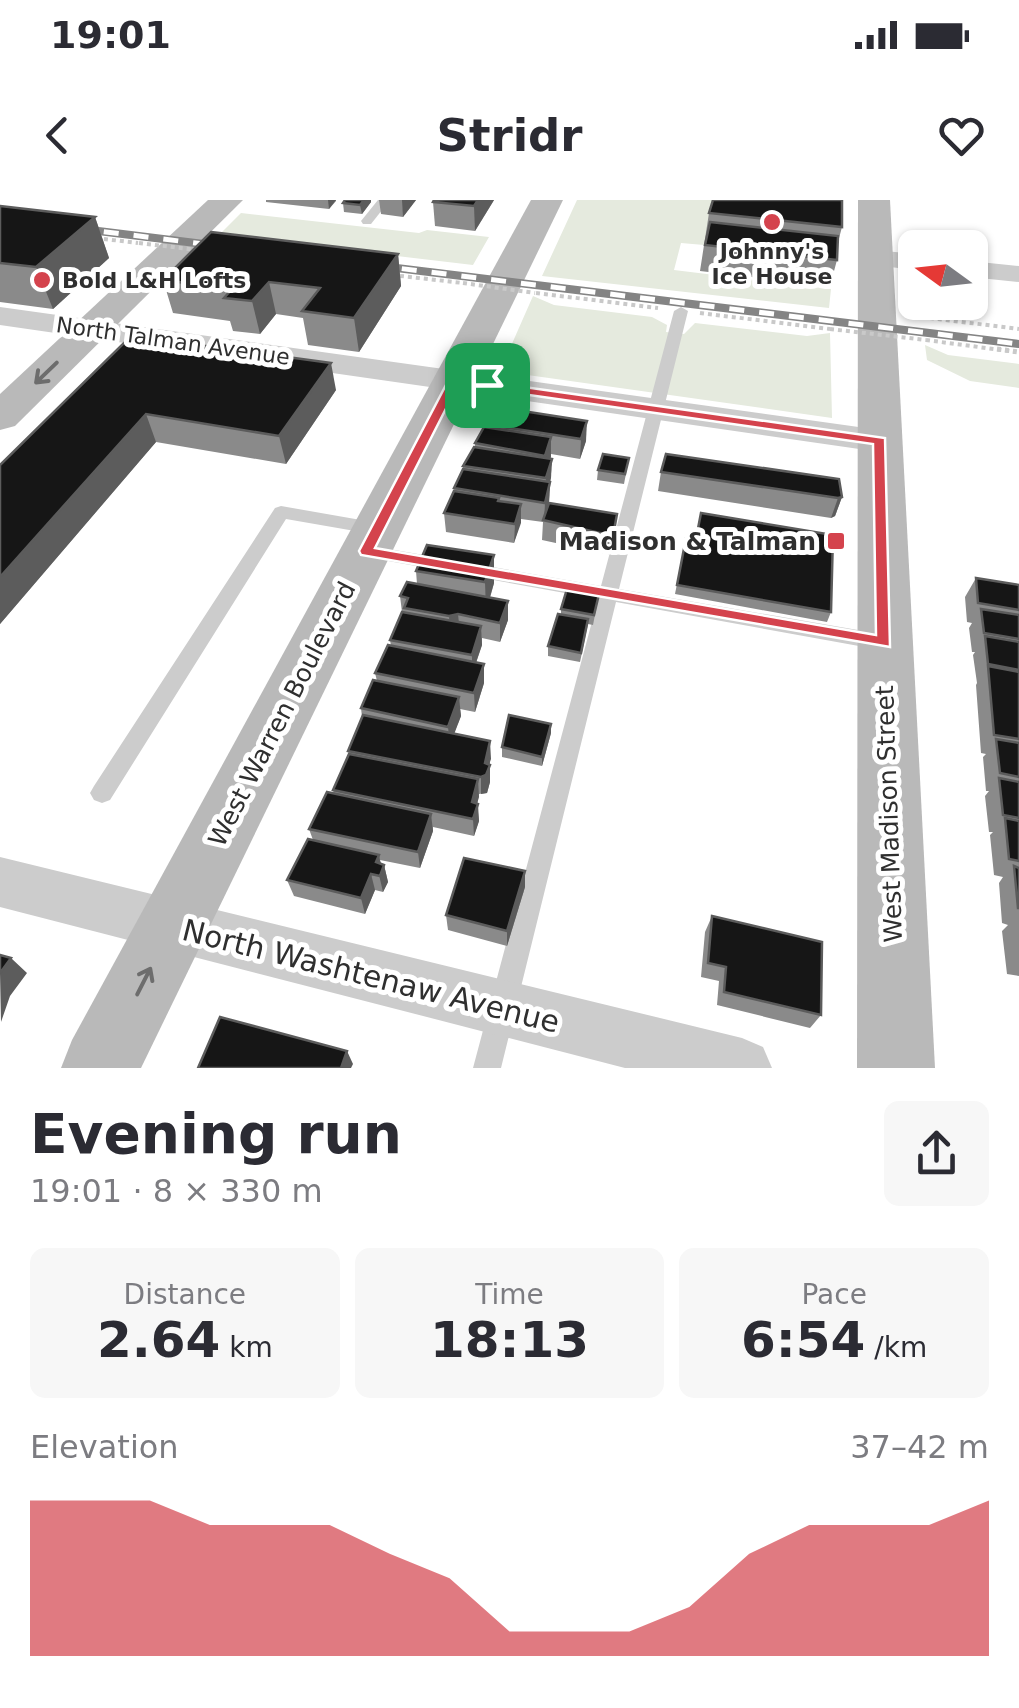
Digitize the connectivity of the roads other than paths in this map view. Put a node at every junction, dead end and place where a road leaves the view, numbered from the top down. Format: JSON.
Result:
{"nodes":[{"id":1,"x":227,"y":200,"type":"edge"},
{"id":2,"x":384,"y":200,"type":"edge"},
{"id":3,"x":548,"y":200,"type":"edge"},
{"id":4,"x":874,"y":200,"type":"edge"},
{"id":5,"x":368,"y":222,"type":"dead end"},
{"id":6,"x":875,"y":258,"type":"junction"},
{"id":7,"x":898,"y":260,"type":"edge"},
{"id":8,"x":988,"y":270,"type":"edge"},
{"id":9,"x":1019,"y":274,"type":"edge"},
{"id":10,"x":681,"y":310,"type":"dead end"},
{"id":11,"x":0,"y":316,"type":"edge"},
{"id":12,"x":92,"y":329,"type":"junction"},
{"id":13,"x":454,"y":381,"type":"junction"},
{"id":14,"x":654,"y":409,"type":"junction"},
{"id":15,"x":0,"y":417,"type":"edge"},
{"id":16,"x":880,"y":440,"type":"junction"},
{"id":17,"x":372,"y":540,"type":"junction"},
{"id":18,"x":607,"y":594,"type":"junction"},
{"id":19,"x":884,"y":643,"type":"junction"},
{"id":20,"x":102,"y":793,"type":"dead end"},
{"id":21,"x":0,"y":882,"type":"edge"},
{"id":22,"x":173,"y":926,"type":"junction"},
{"id":23,"x":502,"y":1009,"type":"junction"},
{"id":24,"x":100,"y":1068,"type":"edge"},
{"id":25,"x":488,"y":1068,"type":"edge"},
{"id":26,"x":742,"y":1068,"type":"edge"},
{"id":27,"x":896,"y":1068,"type":"edge"}],
"edges":[{"from":1,"to":12,"type":"street"},
{"from":2,"to":5,"type":"lane"},
{"from":3,"to":13,"type":"street","name":"West Warren Boulevard"},
{"from":4,"to":6,"type":"street","name":"West Madison Street"},
{"from":6,"to":7,"type":"street"},
{"from":6,"to":16,"type":"street","name":"West Madison Street"},
{"from":8,"to":9,"type":"street"},
{"from":10,"to":14,"type":"lane"},
{"from":11,"to":12,"type":"street","name":"North Talman Avenue"},
{"from":12,"to":13,"type":"street","name":"North Talman Avenue"},
{"from":12,"to":15,"type":"street","one_way":true},
{"from":13,"to":14,"type":"street","name":"North Talman Avenue"},
{"from":13,"to":17,"type":"street","name":"West Warren Boulevard"},
{"from":14,"to":16,"type":"street","name":"North Talman Avenue"},
{"from":14,"to":18,"type":"lane"},
{"from":16,"to":19,"type":"street","name":"West Madison Street"},
{"from":17,"to":18,"type":"lane"},
{"from":17,"to":20,"type":"lane"},
{"from":17,"to":22,"type":"street","name":"West Warren Boulevard"},
{"from":18,"to":19,"type":"lane"},
{"from":18,"to":23,"type":"lane"},
{"from":19,"to":27,"type":"street","name":"West Madison Street"},
{"from":21,"to":22,"type":"street","name":"North Washtenaw Avenue"},
{"from":22,"to":23,"type":"street","name":"North Washtenaw Avenue"},
{"from":24,"to":22,"type":"street","name":"West Warren Boulevard","one_way":true},
{"from":23,"to":25,"type":"lane"},
{"from":23,"to":26,"type":"street","name":"North Washtenaw Avenue"}]}
